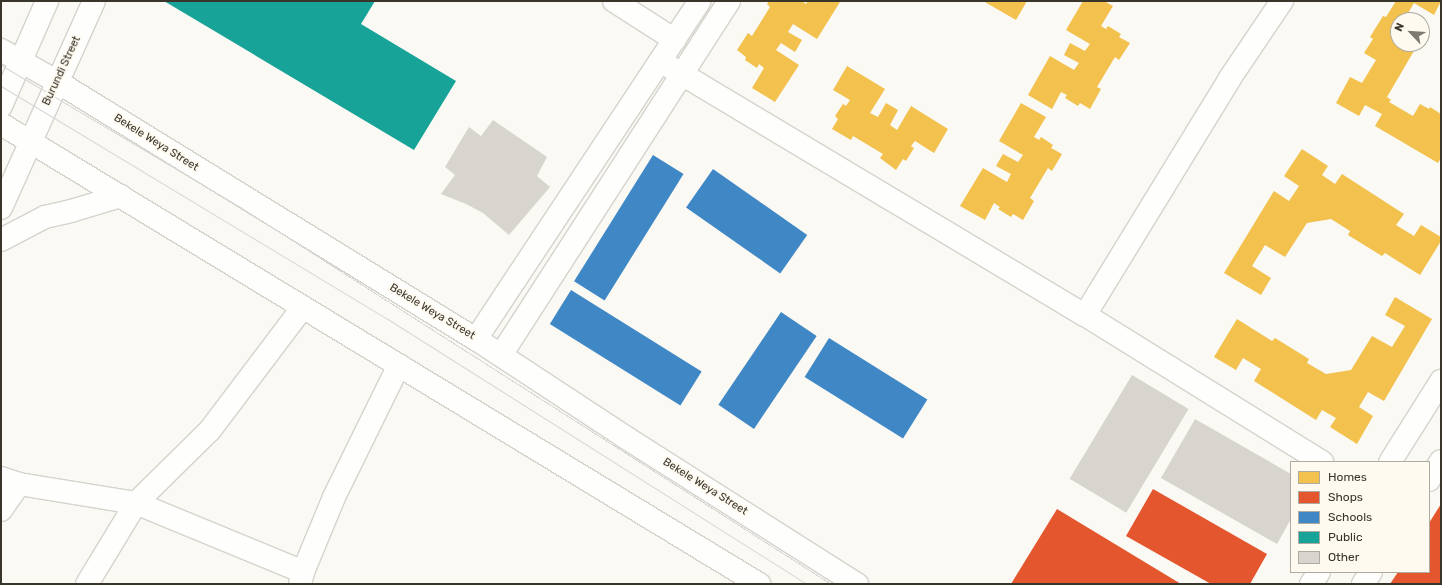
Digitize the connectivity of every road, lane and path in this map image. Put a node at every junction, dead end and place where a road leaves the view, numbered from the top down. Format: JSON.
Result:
{"nodes":[{"id":1,"x":47,"y":1,"type":"edge"},
{"id":2,"x":94,"y":1,"type":"edge"},
{"id":3,"x":614,"y":1,"type":"edge"},
{"id":4,"x":700,"y":1,"type":"edge"},
{"id":5,"x":729,"y":1,"type":"edge"},
{"id":6,"x":1282,"y":1,"type":"edge"},
{"id":7,"x":675,"y":40,"type":"junction"},
{"id":8,"x":1,"y":50,"type":"edge"},
{"id":9,"x":21,"y":61,"type":"junction"},
{"id":10,"x":660,"y":61,"type":"junction"},
{"id":11,"x":682,"y":75,"type":"junction"},
{"id":12,"x":56,"y":82,"type":"junction"},
{"id":13,"x":1,"y":106,"type":"edge"},
{"id":14,"x":1,"y":124,"type":"edge"},
{"id":15,"x":30,"y":140,"type":"junction"},
{"id":16,"x":121,"y":196,"type":"junction"},
{"id":17,"x":1,"y":208,"type":"edge"},
{"id":18,"x":1,"y":240,"type":"edge"},
{"id":19,"x":303,"y":307,"type":"junction"},
{"id":20,"x":1085,"y":315,"type":"junction"},
{"id":21,"x":476,"y":339,"type":"junction"},
{"id":22,"x":501,"y":355,"type":"junction"},
{"id":23,"x":399,"y":365,"type":"junction"},
{"id":24,"x":1441,"y":381,"type":"edge"},
{"id":25,"x":1320,"y":461,"type":"edge"},
{"id":26,"x":1391,"y":461,"type":"edge"},
{"id":27,"x":1441,"y":461,"type":"edge"},
{"id":28,"x":1430,"y":478,"type":"edge"},
{"id":29,"x":10,"y":481,"type":"edge"},
{"id":30,"x":136,"y":503,"type":"junction"},
{"id":31,"x":1,"y":510,"type":"edge"},
{"id":32,"x":1318,"y":573,"type":"edge"},
{"id":33,"x":1370,"y":573,"type":"edge"},
{"id":34,"x":302,"y":578,"type":"edge"},
{"id":35,"x":87,"y":584,"type":"edge"},
{"id":36,"x":759,"y":584,"type":"edge"},
{"id":37,"x":857,"y":584,"type":"edge"},
{"id":38,"x":1311,"y":584,"type":"edge"},
{"id":39,"x":1363,"y":584,"type":"edge"}],
"edges":[{"from":1,"to":9,"type":"street"},
{"from":2,"to":12,"type":"street","name":"Burundi Street"},
{"from":3,"to":7,"type":"street"},
{"from":4,"to":7,"type":"street"},
{"from":5,"to":11,"type":"street"},
{"from":6,"to":20,"type":"street"},
{"from":7,"to":10,"type":"street"},
{"from":8,"to":9,"type":"street","name":"Bekele Weya Street"},
{"from":9,"to":12,"type":"street","name":"Bekele Weya Street"},
{"from":9,"to":13,"type":"street"},
{"from":10,"to":11,"type":"street"},
{"from":10,"to":21,"type":"street"},
{"from":11,"to":20,"type":"street"},
{"from":11,"to":22,"type":"street"},
{"from":12,"to":15,"type":"street","name":"Burundi Street"},
{"from":12,"to":21,"type":"street","name":"Bekele Weya Street"},
{"from":14,"to":15,"type":"street"},
{"from":15,"to":16,"type":"street"},
{"from":15,"to":17,"type":"street","name":"Burundi Street"},
{"from":16,"to":18,"type":"street"},
{"from":16,"to":19,"type":"street"},
{"from":19,"to":23,"type":"street"},
{"from":19,"to":30,"type":"street"},
{"from":20,"to":25,"type":"street"},
{"from":21,"to":22,"type":"street","name":"Bekele Weya Street"},
{"from":22,"to":37,"type":"street","name":"Bekele Weya Street"},
{"from":23,"to":34,"type":"street"},
{"from":23,"to":36,"type":"street"},
{"from":24,"to":26,"type":"street"},
{"from":27,"to":28,"type":"street"},
{"from":29,"to":30,"type":"street"},
{"from":29,"to":31,"type":"street"},
{"from":30,"to":34,"type":"street"},
{"from":30,"to":35,"type":"street"},
{"from":32,"to":38,"type":"street"},
{"from":33,"to":39,"type":"street"}]}
